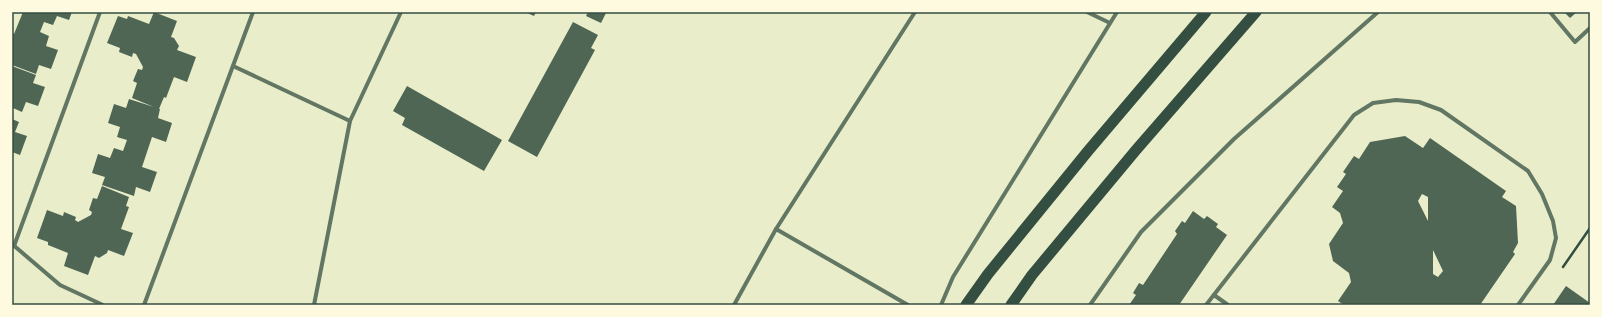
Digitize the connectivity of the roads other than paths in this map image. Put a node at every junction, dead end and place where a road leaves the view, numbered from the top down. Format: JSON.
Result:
{"nodes":[{"id":1,"x":100,"y":12,"type":"edge"},
{"id":2,"x":253,"y":12,"type":"edge"},
{"id":3,"x":401,"y":12,"type":"edge"},
{"id":4,"x":915,"y":12,"type":"edge"},
{"id":5,"x":1087,"y":12,"type":"edge"},
{"id":6,"x":1117,"y":12,"type":"edge"},
{"id":7,"x":1206,"y":12,"type":"edge"},
{"id":8,"x":1256,"y":12,"type":"edge"},
{"id":9,"x":1378,"y":12,"type":"edge"},
{"id":10,"x":1550,"y":12,"type":"edge"},
{"id":11,"x":1110,"y":23,"type":"junction"},
{"id":12,"x":1590,"y":28,"type":"edge"},
{"id":13,"x":233,"y":66,"type":"junction"},
{"id":14,"x":350,"y":121,"type":"junction"},
{"id":15,"x":776,"y":229,"type":"junction"},
{"id":16,"x":13,"y":245,"type":"edge"},
{"id":17,"x":1214,"y":295,"type":"junction"},
{"id":18,"x":103,"y":305,"type":"edge"},
{"id":19,"x":144,"y":305,"type":"edge"},
{"id":20,"x":314,"y":305,"type":"edge"},
{"id":21,"x":734,"y":305,"type":"edge"},
{"id":22,"x":908,"y":305,"type":"edge"},
{"id":23,"x":941,"y":305,"type":"edge"},
{"id":24,"x":966,"y":305,"type":"edge"},
{"id":25,"x":1011,"y":305,"type":"edge"},
{"id":26,"x":1090,"y":305,"type":"edge"},
{"id":27,"x":1206,"y":305,"type":"edge"},
{"id":28,"x":1228,"y":305,"type":"edge"},
{"id":29,"x":1518,"y":305,"type":"edge"}],
"edges":[{"from":1,"to":16,"type":"street"},
{"from":2,"to":13,"type":"street"},
{"from":3,"to":14,"type":"street"},
{"from":4,"to":15,"type":"street"},
{"from":5,"to":11,"type":"street"},
{"from":6,"to":11,"type":"street"},
{"from":7,"to":24,"type":"highway"},
{"from":8,"to":25,"type":"highway"},
{"from":9,"to":26,"type":"street"},
{"from":10,"to":12,"type":"street"},
{"from":11,"to":23,"type":"street"},
{"from":13,"to":14,"type":"street"},
{"from":13,"to":19,"type":"street"},
{"from":14,"to":20,"type":"street"},
{"from":15,"to":21,"type":"street"},
{"from":15,"to":22,"type":"street"},
{"from":16,"to":18,"type":"street"},
{"from":17,"to":27,"type":"street"},
{"from":17,"to":28,"type":"street"},
{"from":17,"to":29,"type":"street"}]}
